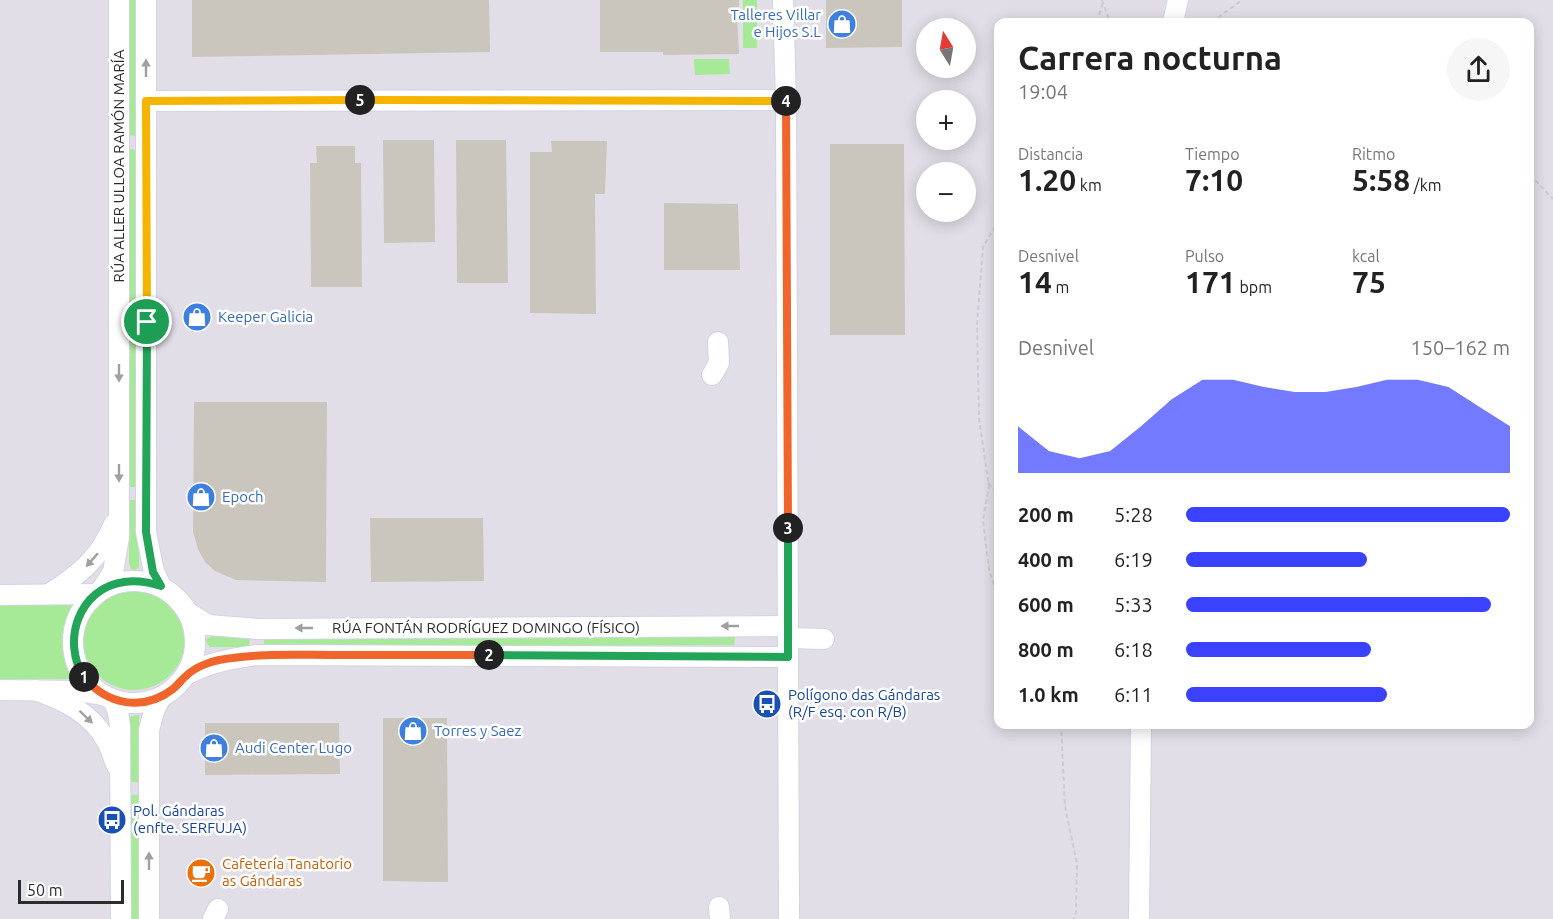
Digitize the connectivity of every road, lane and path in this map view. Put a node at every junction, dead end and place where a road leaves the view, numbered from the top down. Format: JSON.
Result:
{"nodes":[{"id":1,"x":118,"y":0,"type":"edge"},
{"id":2,"x":146,"y":0,"type":"edge"},
{"id":3,"x":783,"y":0,"type":"edge"},
{"id":4,"x":1178,"y":0,"type":"edge"},
{"id":5,"x":1242,"y":0,"type":"edge"},
{"id":6,"x":1102,"y":1,"type":"edge"},
{"id":7,"x":1098,"y":18,"type":"edge"},
{"id":8,"x":1108,"y":18,"type":"edge"},
{"id":9,"x":1174,"y":18,"type":"edge"},
{"id":10,"x":1217,"y":18,"type":"edge"},
{"id":11,"x":786,"y":100,"type":"junction"},
{"id":12,"x":146,"y":101,"type":"junction"},
{"id":13,"x":1534,"y":179,"type":"edge"},
{"id":14,"x":1553,"y":199,"type":"edge"},
{"id":15,"x":994,"y":228,"type":"edge"},
{"id":16,"x":718,"y":342,"type":"dead end"},
{"id":17,"x":712,"y":375,"type":"dead end"},
{"id":18,"x":988,"y":483,"type":"junction"},
{"id":19,"x":994,"y":489,"type":"edge"},
{"id":20,"x":119,"y":513,"type":"junction"},
{"id":21,"x":994,"y":585,"type":"edge"},
{"id":22,"x":161,"y":586,"type":"junction"},
{"id":23,"x":99,"y":592,"type":"junction"},
{"id":24,"x":49,"y":594,"type":"junction"},
{"id":25,"x":0,"y":595,"type":"edge"},
{"id":26,"x":189,"y":613,"type":"junction"},
{"id":27,"x":824,"y":639,"type":"dead end"},
{"id":28,"x":788,"y":640,"type":"junction"},
{"id":29,"x":186,"y":675,"type":"junction"},
{"id":30,"x":0,"y":690,"type":"edge"},
{"id":31,"x":35,"y":690,"type":"junction"},
{"id":32,"x":109,"y":697,"type":"junction"},
{"id":33,"x":161,"y":697,"type":"junction"},
{"id":34,"x":1061,"y":729,"type":"edge"},
{"id":35,"x":1140,"y":729,"type":"edge"},
{"id":36,"x":120,"y":775,"type":"junction"},
{"id":37,"x":121,"y":919,"type":"edge"},
{"id":38,"x":149,"y":919,"type":"edge"},
{"id":39,"x":789,"y":919,"type":"edge"},
{"id":40,"x":1074,"y":919,"type":"edge"},
{"id":41,"x":1139,"y":919,"type":"edge"}],
"edges":[{"from":1,"to":20,"type":"street","name":"RÚA ALLER ULLOA RAMÓN MARÍA","one_way":true},
{"from":12,"to":2,"type":"street","name":"RÚA ALLER ULLOA RAMÓN MARÍA","one_way":true},
{"from":3,"to":11,"type":"street"},
{"from":4,"to":9,"type":"street"},
{"from":5,"to":10,"type":"path"},
{"from":6,"to":7,"type":"path"},
{"from":6,"to":8,"type":"path"},
{"from":11,"to":12,"type":"street"},
{"from":11,"to":28,"type":"street"},
{"from":12,"to":22,"type":"street","name":"RÚA ALLER ULLOA RAMÓN MARÍA"},
{"from":13,"to":14,"type":"path"},
{"from":15,"to":18,"type":"path"},
{"from":16,"to":17,"type":"street"},
{"from":18,"to":19,"type":"path"},
{"from":18,"to":21,"type":"path"},
{"from":20,"to":23,"type":"street","name":"RÚA ALLER ULLOA RAMÓN MARÍA"},
{"from":20,"to":24,"type":"street","name":"RÚA ALLER ULLOA RAMÓN MARÍA","one_way":true},
{"from":22,"to":23,"type":"street"},
{"from":22,"to":26,"type":"street","name":"RÚA ALLER ULLOA RAMÓN MARÍA"},
{"from":23,"to":24,"type":"street"},
{"from":23,"to":32,"type":"street","name":"RÚA ALLER ULLOA RAMÓN MARÍA"},
{"from":24,"to":25,"type":"street"},
{"from":28,"to":26,"type":"street","name":"RÚA FONTÁN RODRÍGUEZ DOMINGO (FÍSICO)","one_way":true},
{"from":26,"to":29,"type":"street"},
{"from":27,"to":28,"type":"street","name":"RÚA FONTÁN RODRÍGUEZ DOMINGO (FÍSICO)"},
{"from":28,"to":29,"type":"street","name":"RÚA FONTÁN RODRÍGUEZ DOMINGO (FÍSICO)"},
{"from":28,"to":39,"type":"street"},
{"from":29,"to":33,"type":"street"},
{"from":30,"to":31,"type":"street"},
{"from":31,"to":32,"type":"street"},
{"from":31,"to":36,"type":"street","one_way":true},
{"from":32,"to":33,"type":"street"},
{"from":32,"to":36,"type":"street"},
{"from":38,"to":33,"type":"street","one_way":true},
{"from":34,"to":40,"type":"path"},
{"from":35,"to":41,"type":"street"},
{"from":36,"to":37,"type":"street"}]}
